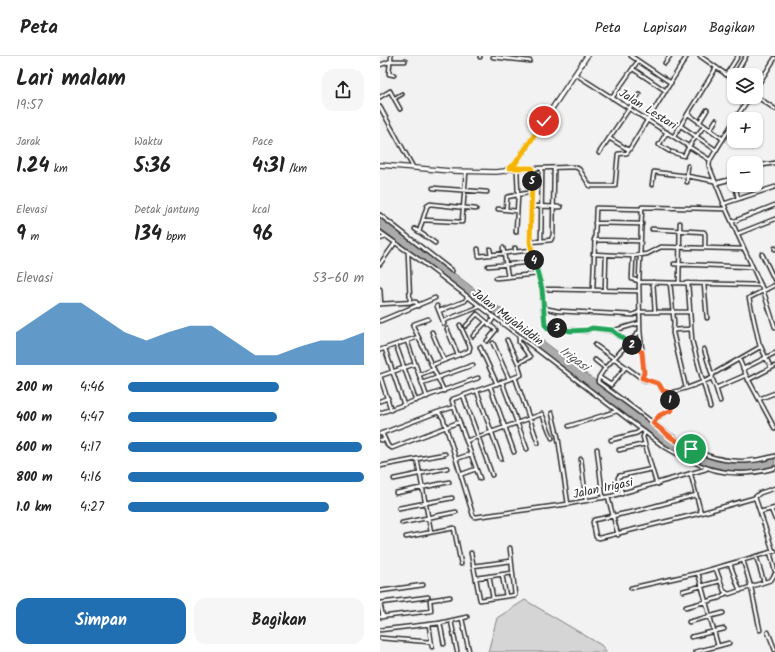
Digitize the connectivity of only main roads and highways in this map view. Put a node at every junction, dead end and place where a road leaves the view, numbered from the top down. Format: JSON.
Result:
{"nodes":[{"id":1,"x":587,"y":56,"type":"edge"},
{"id":2,"x":380,"y":165,"type":"edge"}],
"edges":[{"from":1,"to":2,"type":"main road"}]}
